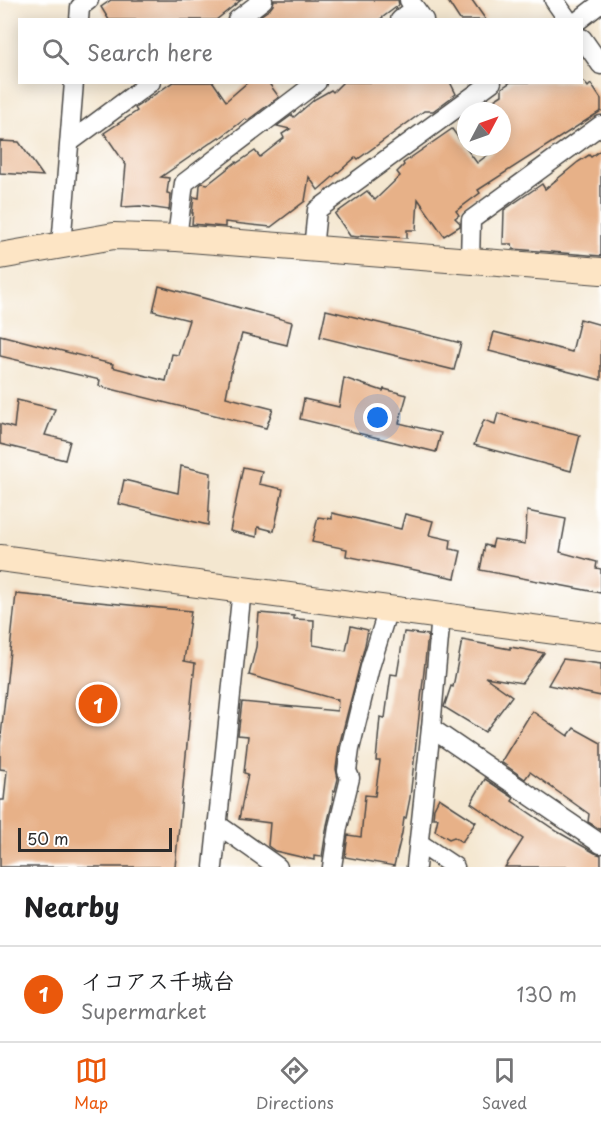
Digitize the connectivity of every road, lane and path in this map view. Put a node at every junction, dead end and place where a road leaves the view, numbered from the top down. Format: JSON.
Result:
{"nodes":[{"id":1,"x":89,"y":0,"type":"edge"},
{"id":2,"x":263,"y":0,"type":"edge"},
{"id":3,"x":554,"y":0,"type":"edge"},
{"id":4,"x":601,"y":3,"type":"edge"},
{"id":5,"x":416,"y":9,"type":"edge"},
{"id":6,"x":79,"y":18,"type":"edge"},
{"id":7,"x":240,"y":18,"type":"edge"},
{"id":8,"x":403,"y":18,"type":"edge"},
{"id":9,"x":567,"y":18,"type":"edge"},
{"id":10,"x":582,"y":18,"type":"edge"},
{"id":11,"x":583,"y":39,"type":"edge"},
{"id":12,"x":601,"y":65,"type":"edge"},
{"id":13,"x":74,"y":84,"type":"edge"},
{"id":14,"x":148,"y":84,"type":"edge"},
{"id":15,"x":314,"y":84,"type":"edge"},
{"id":16,"x":480,"y":86,"type":"edge"},
{"id":17,"x":601,"y":125,"type":"edge"},
{"id":18,"x":70,"y":142,"type":"junction"},
{"id":19,"x":177,"y":238,"type":"junction"},
{"id":20,"x":61,"y":246,"type":"junction"},
{"id":21,"x":314,"y":249,"type":"junction"},
{"id":22,"x":0,"y":256,"type":"edge"},
{"id":23,"x":470,"y":261,"type":"junction"},
{"id":24,"x":601,"y":271,"type":"edge"},
{"id":25,"x":0,"y":558,"type":"edge"},
{"id":26,"x":242,"y":589,"type":"junction"},
{"id":27,"x":388,"y":609,"type":"junction"},
{"id":28,"x":441,"y":615,"type":"junction"},
{"id":29,"x":601,"y":637,"type":"edge"},
{"id":30,"x":431,"y":728,"type":"junction"},
{"id":31,"x":217,"y":824,"type":"junction"},
{"id":32,"x":419,"y":843,"type":"junction"},
{"id":33,"x":601,"y":844,"type":"edge"},
{"id":34,"x":213,"y":867,"type":"edge"},
{"id":35,"x":278,"y":867,"type":"edge"},
{"id":36,"x":332,"y":867,"type":"edge"},
{"id":37,"x":416,"y":867,"type":"edge"},
{"id":38,"x":455,"y":867,"type":"edge"}],
"edges":[{"from":1,"to":6,"type":"street"},
{"from":2,"to":7,"type":"street"},
{"from":3,"to":9,"type":"street"},
{"from":4,"to":10,"type":"street"},
{"from":5,"to":8,"type":"street"},
{"from":11,"to":12,"type":"street"},
{"from":13,"to":18,"type":"street"},
{"from":14,"to":18,"type":"street"},
{"from":15,"to":19,"type":"street"},
{"from":16,"to":21,"type":"street"},
{"from":17,"to":23,"type":"street"},
{"from":18,"to":20,"type":"street"},
{"from":19,"to":20,"type":"street"},
{"from":19,"to":21,"type":"street"},
{"from":20,"to":22,"type":"street"},
{"from":21,"to":23,"type":"street"},
{"from":23,"to":24,"type":"street"},
{"from":25,"to":26,"type":"street"},
{"from":26,"to":27,"type":"street"},
{"from":26,"to":31,"type":"street"},
{"from":27,"to":28,"type":"street"},
{"from":27,"to":36,"type":"street"},
{"from":28,"to":29,"type":"street"},
{"from":28,"to":30,"type":"street"},
{"from":30,"to":32,"type":"street"},
{"from":30,"to":33,"type":"street"},
{"from":31,"to":34,"type":"street"},
{"from":31,"to":35,"type":"street"},
{"from":32,"to":37,"type":"street"},
{"from":32,"to":38,"type":"street"}]}
